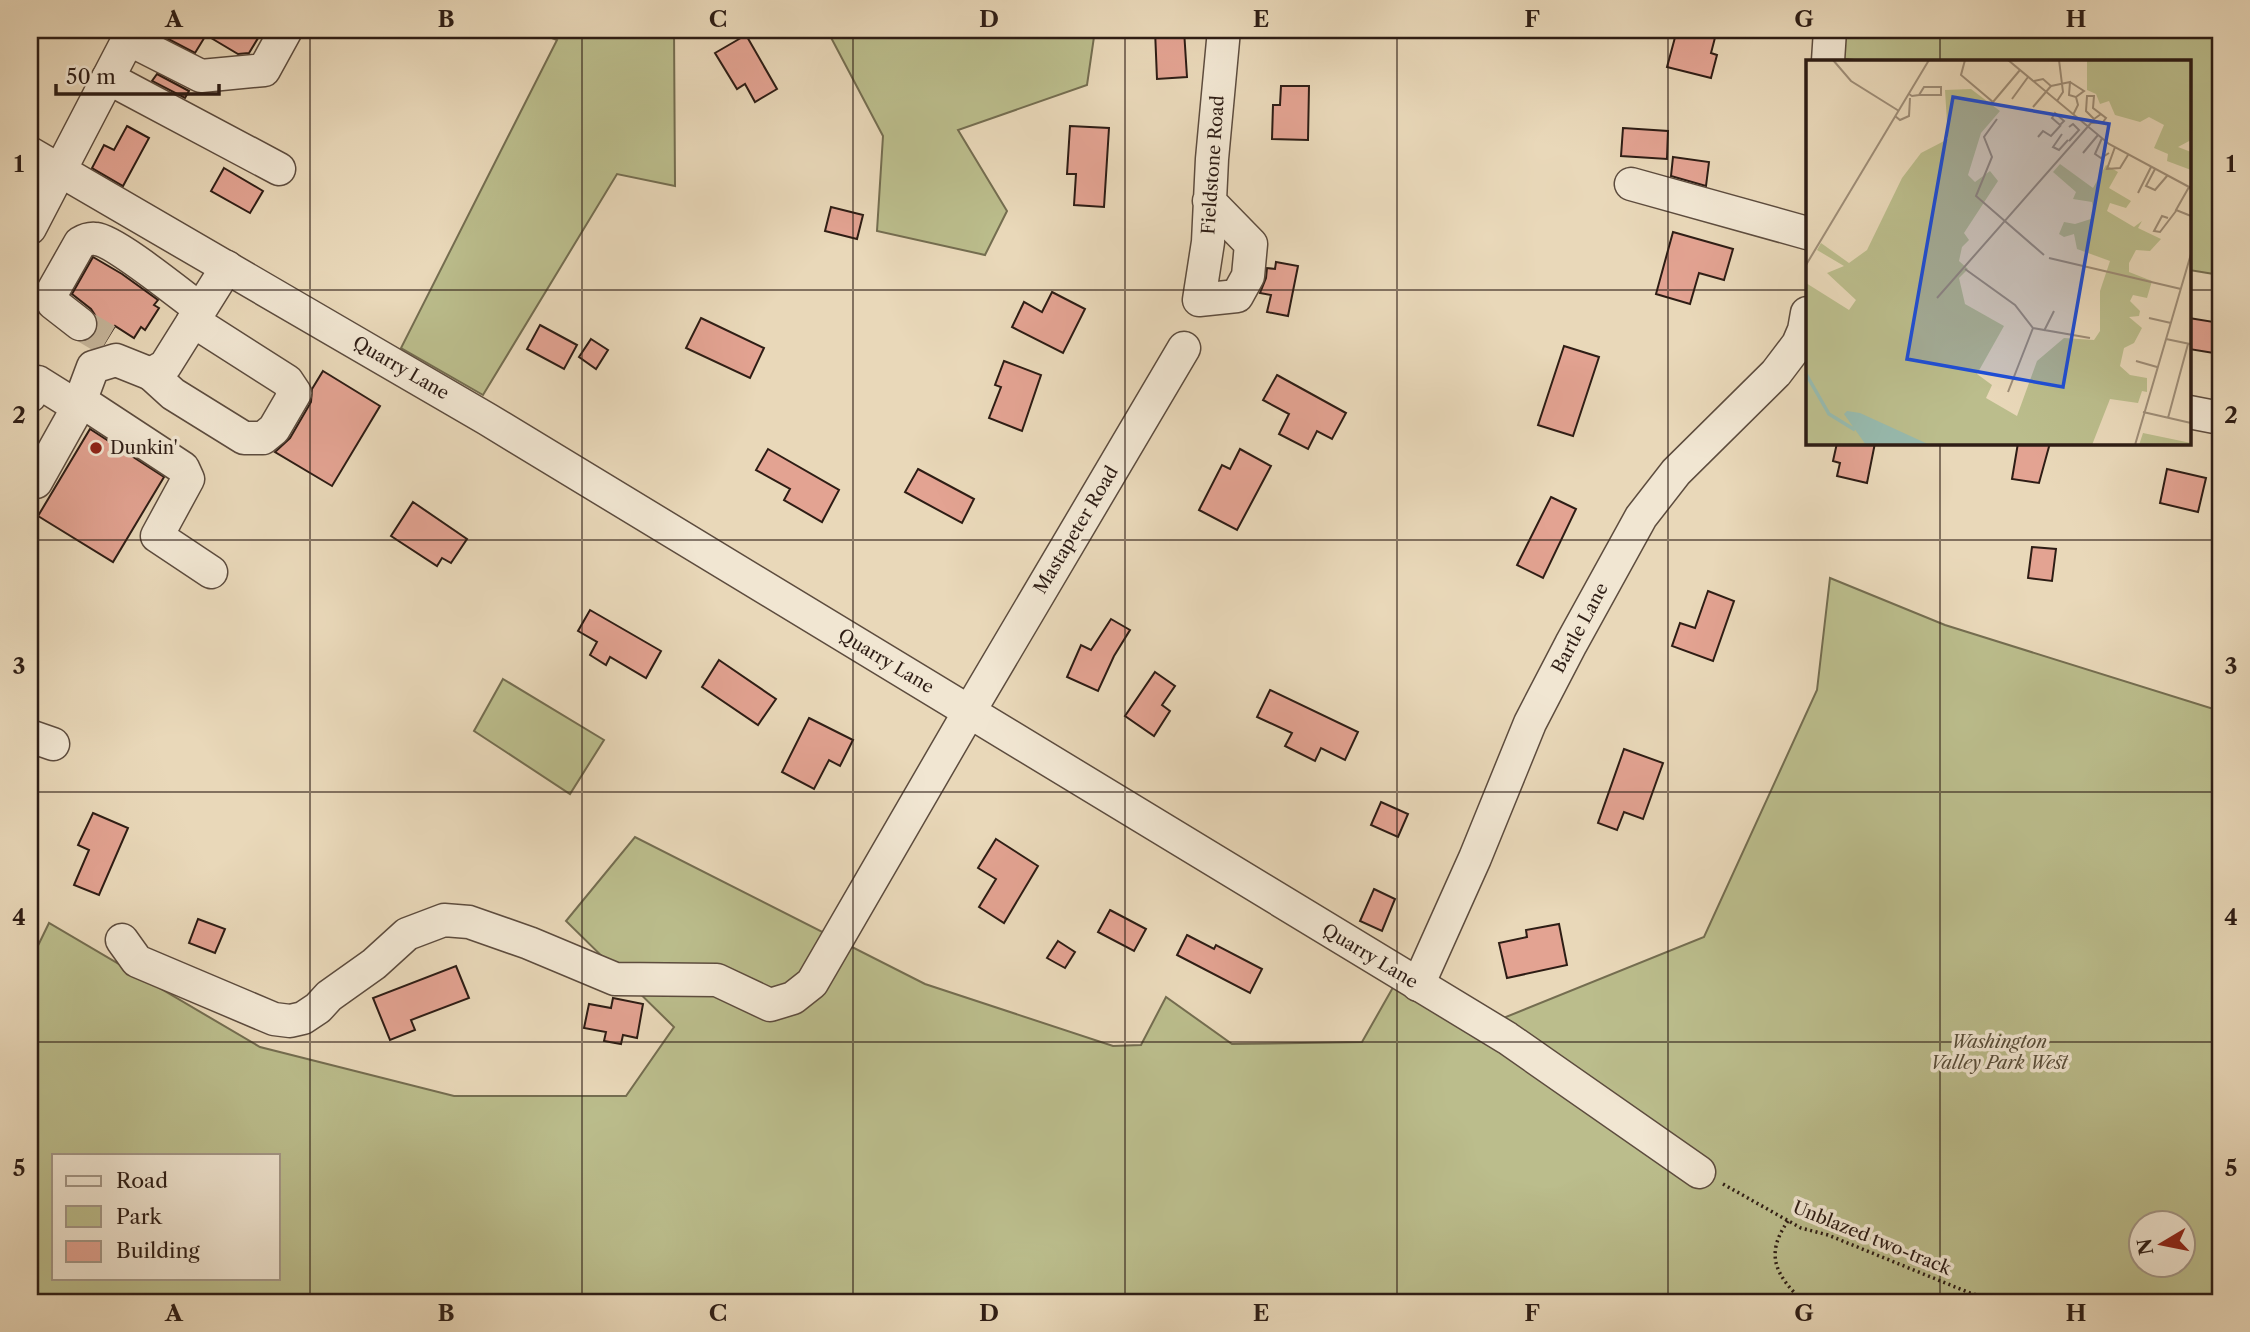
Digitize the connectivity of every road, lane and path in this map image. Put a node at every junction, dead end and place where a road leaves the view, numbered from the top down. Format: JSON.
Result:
{"nodes":[{"id":1,"x":286,"y":30,"type":"edge"},
{"id":2,"x":1224,"y":30,"type":"edge"},
{"id":3,"x":1830,"y":30,"type":"edge"},
{"id":4,"x":130,"y":34,"type":"edge"},
{"id":5,"x":1828,"y":60,"type":"edge"},
{"id":6,"x":108,"y":78,"type":"junction"},
{"id":7,"x":30,"y":153,"type":"edge"},
{"id":8,"x":61,"y":169,"type":"junction"},
{"id":9,"x":279,"y":169,"type":"dead end"},
{"id":10,"x":1631,"y":184,"type":"dead end"},
{"id":11,"x":1209,"y":201,"type":"junction"},
{"id":12,"x":30,"y":228,"type":"edge"},
{"id":13,"x":1806,"y":233,"type":"edge"},
{"id":14,"x":226,"y":267,"type":"junction"},
{"id":15,"x":196,"y":315,"type":"junction"},
{"id":16,"x":80,"y":324,"type":"tunnel mouth"},
{"id":17,"x":1806,"y":324,"type":"edge"},
{"id":18,"x":1184,"y":348,"type":"dead end"},
{"id":19,"x":151,"y":374,"type":"junction"},
{"id":20,"x":30,"y":396,"type":"edge"},
{"id":21,"x":79,"y":404,"type":"junction"},
{"id":22,"x":2190,"y":412,"type":"edge"},
{"id":23,"x":2220,"y":418,"type":"edge"},
{"id":24,"x":30,"y":479,"type":"edge"},
{"id":25,"x":211,"y":572,"type":"dead end"},
{"id":26,"x":969,"y":712,"type":"junction"},
{"id":27,"x":122,"y":940,"type":"dead end"},
{"id":28,"x":1418,"y":985,"type":"junction"},
{"id":29,"x":1699,"y":1172,"type":"joint"},
{"id":30,"x":1788,"y":1221,"type":"junction"},
{"id":31,"x":1804,"y":1302,"type":"edge"},
{"id":32,"x":2000,"y":1302,"type":"edge"}],
"edges":[{"from":1,"to":4,"type":"street"},
{"from":2,"to":11,"type":"street","name":"Fieldstone Road"},
{"from":3,"to":5,"type":"street"},
{"from":4,"to":6,"type":"street"},
{"from":6,"to":8,"type":"street"},
{"from":6,"to":9,"type":"street"},
{"from":7,"to":8,"type":"street","name":"Quarry Lane"},
{"from":8,"to":12,"type":"street"},
{"from":8,"to":14,"type":"street","name":"Quarry Lane"},
{"from":10,"to":13,"type":"street"},
{"from":11,"to":11,"type":"street","name":"Fieldstone Road"},
{"from":14,"to":15,"type":"street"},
{"from":14,"to":26,"type":"street","name":"Quarry Lane"},
{"from":15,"to":16,"type":"street"},
{"from":15,"to":19,"type":"street"},
{"from":15,"to":19,"type":"street"},
{"from":17,"to":28,"type":"street","name":"Bartle Lane"},
{"from":18,"to":26,"type":"street","name":"Mastapeter Road"},
{"from":19,"to":21,"type":"street"},
{"from":20,"to":21,"type":"street"},
{"from":21,"to":24,"type":"street"},
{"from":21,"to":25,"type":"street"},
{"from":22,"to":23,"type":"street"},
{"from":26,"to":27,"type":"street","name":"Mastapeter Road"},
{"from":26,"to":28,"type":"street","name":"Quarry Lane"},
{"from":28,"to":29,"type":"street","name":"Quarry Lane"},
{"from":29,"to":30,"type":"path","name":"Unblazed two-track"},
{"from":30,"to":31,"type":"path"},
{"from":30,"to":32,"type":"path","name":"Unblazed two-track"}]}
